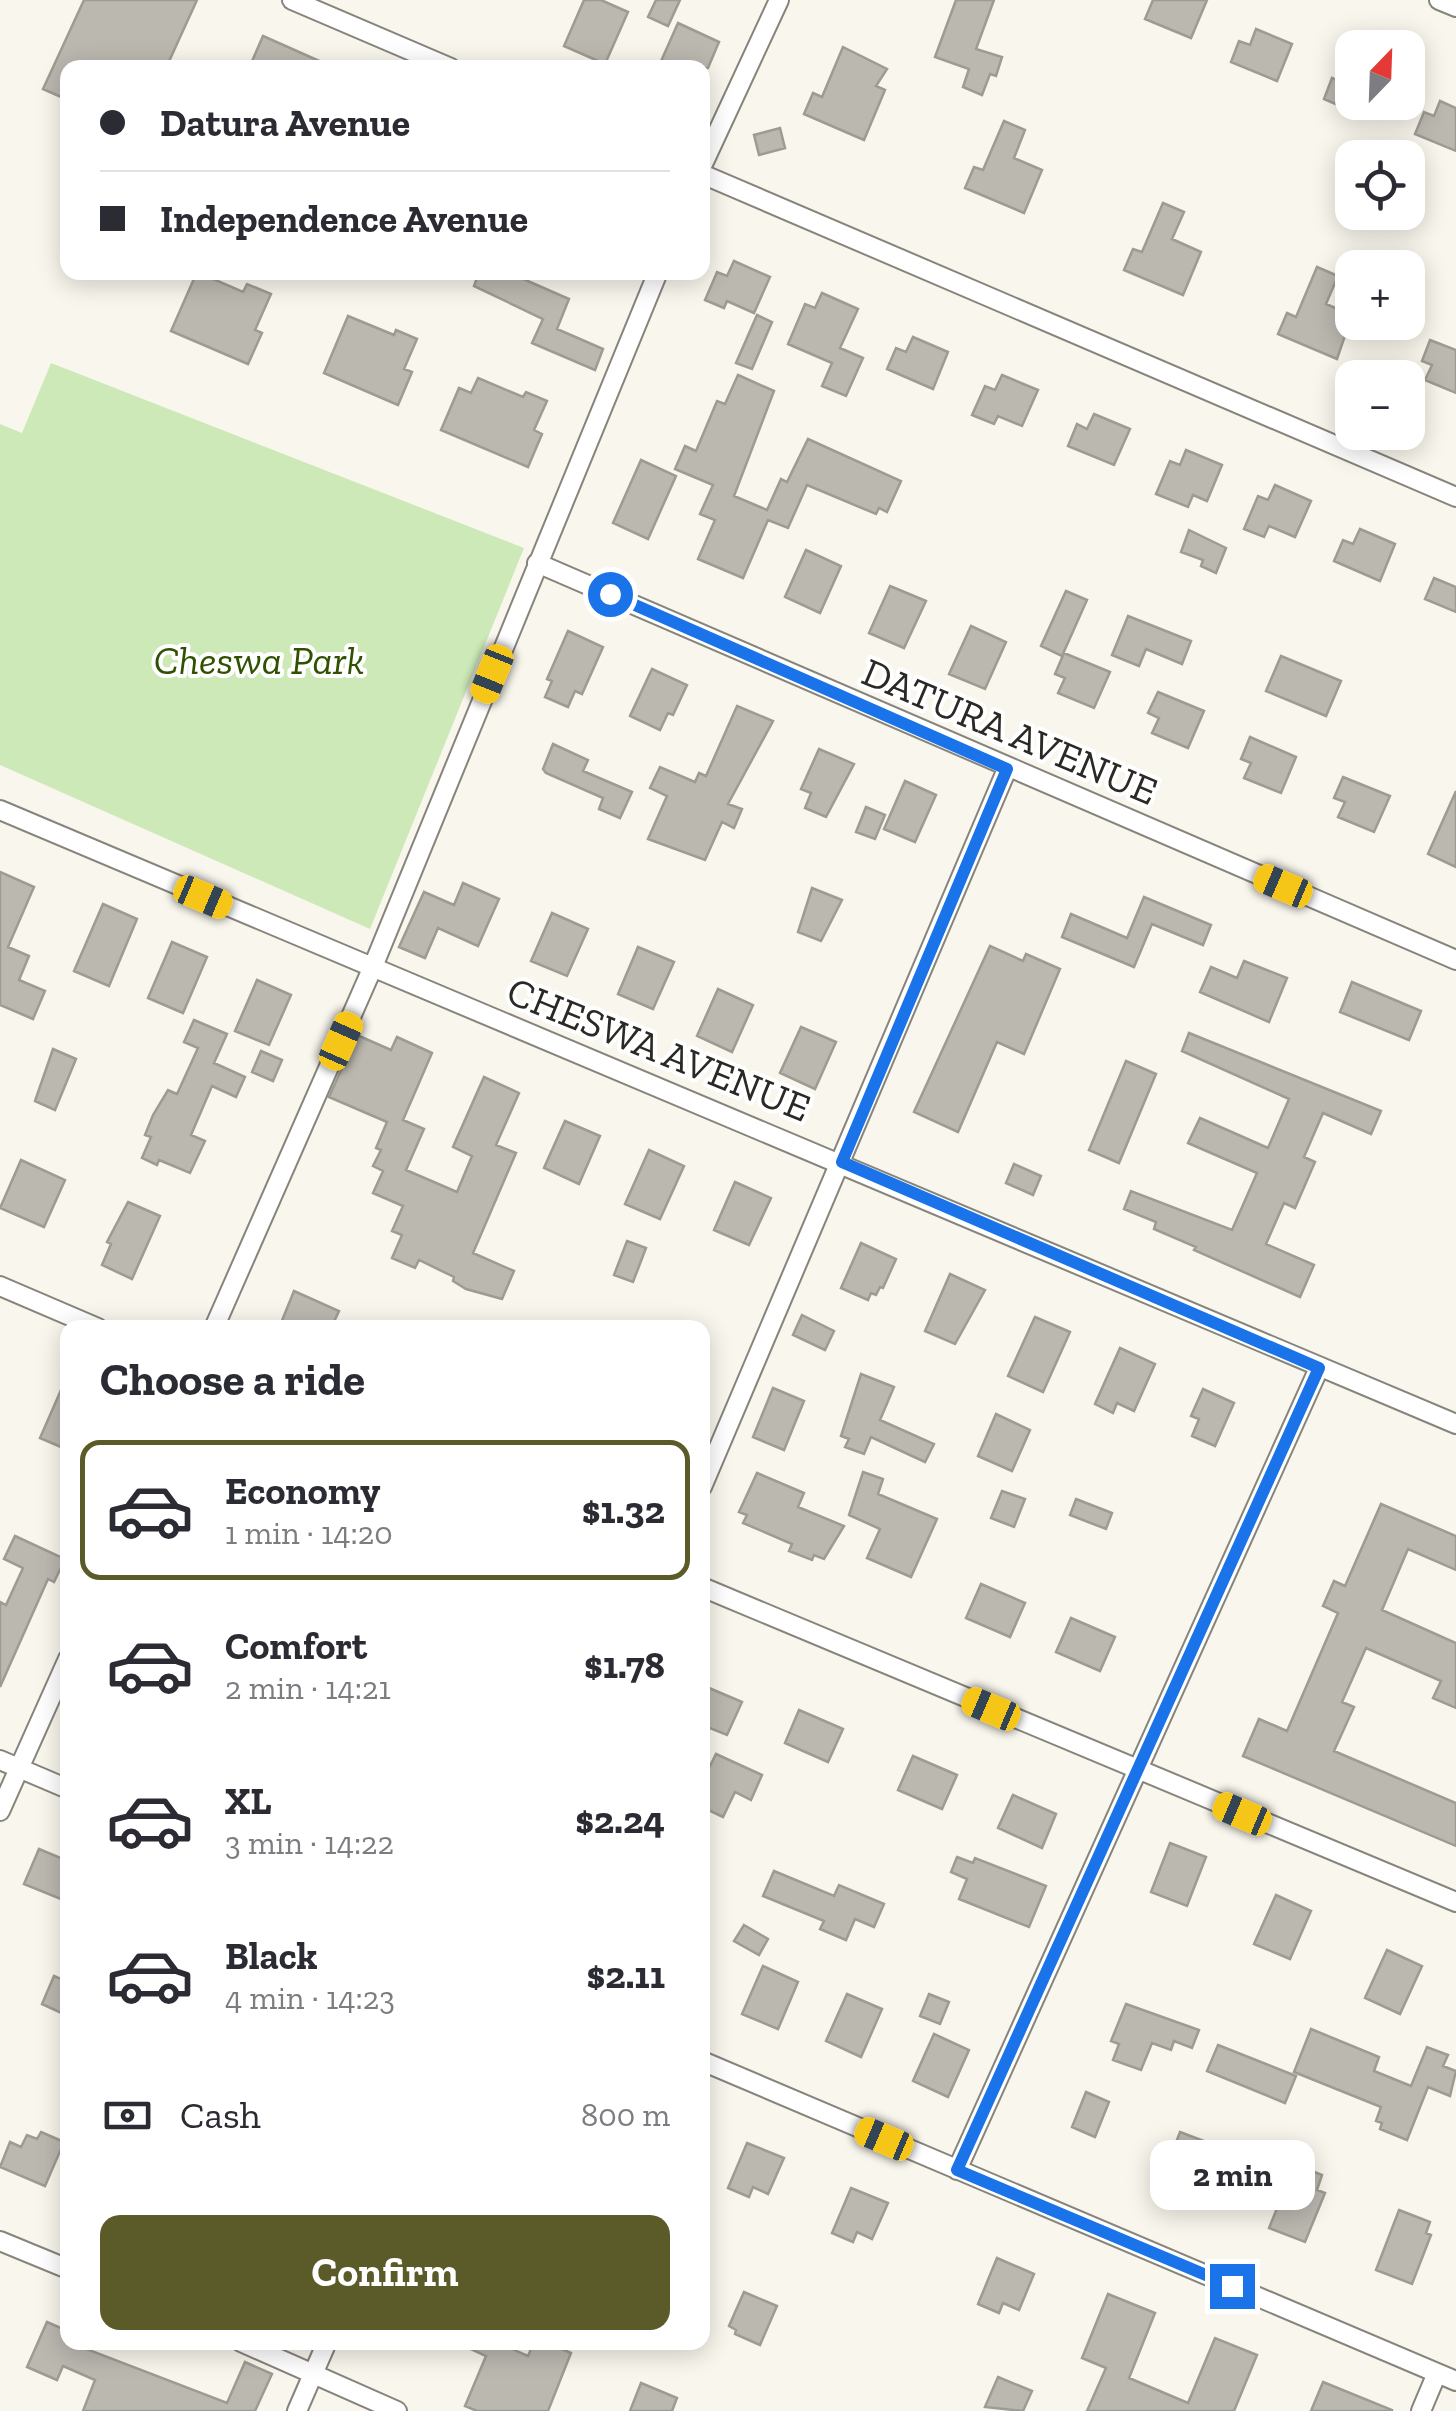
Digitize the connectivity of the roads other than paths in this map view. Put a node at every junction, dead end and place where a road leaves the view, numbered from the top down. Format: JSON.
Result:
{"nodes":[{"id":1,"x":292,"y":0,"type":"edge"},
{"id":2,"x":779,"y":0,"type":"edge"},
{"id":3,"x":1439,"y":0,"type":"edge"},
{"id":4,"x":1456,"y":8,"type":"edge"},
{"id":5,"x":432,"y":60,"type":"edge"},
{"id":6,"x":710,"y":149,"type":"edge"},
{"id":7,"x":710,"y":177,"type":"edge"},
{"id":8,"x":655,"y":280,"type":"edge"},
{"id":9,"x":1456,"y":497,"type":"edge"},
{"id":10,"x":537,"y":562,"type":"junction"},
{"id":11,"x":1007,"y":769,"type":"junction"},
{"id":12,"x":0,"y":810,"type":"edge"},
{"id":13,"x":1456,"y":960,"type":"edge"},
{"id":14,"x":372,"y":970,"type":"junction"},
{"id":15,"x":842,"y":1162,"type":"junction"},
{"id":16,"x":0,"y":1286,"type":"edge"},
{"id":17,"x":79,"y":1320,"type":"edge"},
{"id":18,"x":218,"y":1320,"type":"edge"},
{"id":19,"x":1319,"y":1368,"type":"junction"},
{"id":20,"x":1456,"y":1424,"type":"edge"},
{"id":21,"x":710,"y":1468,"type":"edge"},
{"id":22,"x":710,"y":1590,"type":"edge"},
{"id":23,"x":60,"y":1677,"type":"edge"},
{"id":24,"x":0,"y":1760,"type":"edge"},
{"id":25,"x":19,"y":1768,"type":"junction"},
{"id":26,"x":1136,"y":1770,"type":"junction"},
{"id":27,"x":60,"y":1786,"type":"edge"},
{"id":28,"x":0,"y":1812,"type":"edge"},
{"id":29,"x":1456,"y":1902,"type":"edge"},
{"id":30,"x":710,"y":2065,"type":"edge"},
{"id":31,"x":957,"y":2170,"type":"junction"},
{"id":32,"x":0,"y":2240,"type":"edge"},
{"id":33,"x":60,"y":2266,"type":"edge"},
{"id":34,"x":254,"y":2350,"type":"edge"},
{"id":35,"x":324,"y":2350,"type":"edge"},
{"id":36,"x":1437,"y":2373,"type":"junction"},
{"id":37,"x":310,"y":2382,"type":"junction"},
{"id":38,"x":1456,"y":2382,"type":"edge"},
{"id":39,"x":297,"y":2411,"type":"edge"},
{"id":40,"x":310,"y":2411,"type":"edge"},
{"id":41,"x":397,"y":2411,"type":"edge"},
{"id":42,"x":1421,"y":2411,"type":"edge"}],
"edges":[{"from":1,"to":5,"type":"street"},
{"from":2,"to":6,"type":"street"},
{"from":3,"to":4,"type":"street"},
{"from":7,"to":9,"type":"street"},
{"from":8,"to":10,"type":"street"},
{"from":10,"to":11,"type":"street","name":"DATURA AVENUE"},
{"from":10,"to":14,"type":"street"},
{"from":11,"to":13,"type":"street","name":"DATURA AVENUE"},
{"from":11,"to":15,"type":"street"},
{"from":12,"to":14,"type":"street","name":"CHESWA AVENUE"},
{"from":14,"to":15,"type":"street","name":"CHESWA AVENUE"},
{"from":14,"to":18,"type":"street"},
{"from":15,"to":19,"type":"street","name":"CHESWA AVENUE"},
{"from":15,"to":21,"type":"street"},
{"from":16,"to":17,"type":"street"},
{"from":19,"to":20,"type":"street","name":"CHESWA AVENUE"},
{"from":19,"to":26,"type":"street"},
{"from":22,"to":26,"type":"street"},
{"from":23,"to":25,"type":"street"},
{"from":24,"to":25,"type":"street"},
{"from":25,"to":27,"type":"street"},
{"from":25,"to":28,"type":"street"},
{"from":26,"to":29,"type":"street"},
{"from":26,"to":31,"type":"street"},
{"from":30,"to":31,"type":"street"},
{"from":31,"to":36,"type":"street"},
{"from":32,"to":33,"type":"street"},
{"from":34,"to":37,"type":"street"},
{"from":35,"to":37,"type":"street"},
{"from":36,"to":38,"type":"street"},
{"from":36,"to":42,"type":"street"},
{"from":37,"to":39,"type":"street"},
{"from":37,"to":40,"type":"street"},
{"from":37,"to":41,"type":"street"}]}
